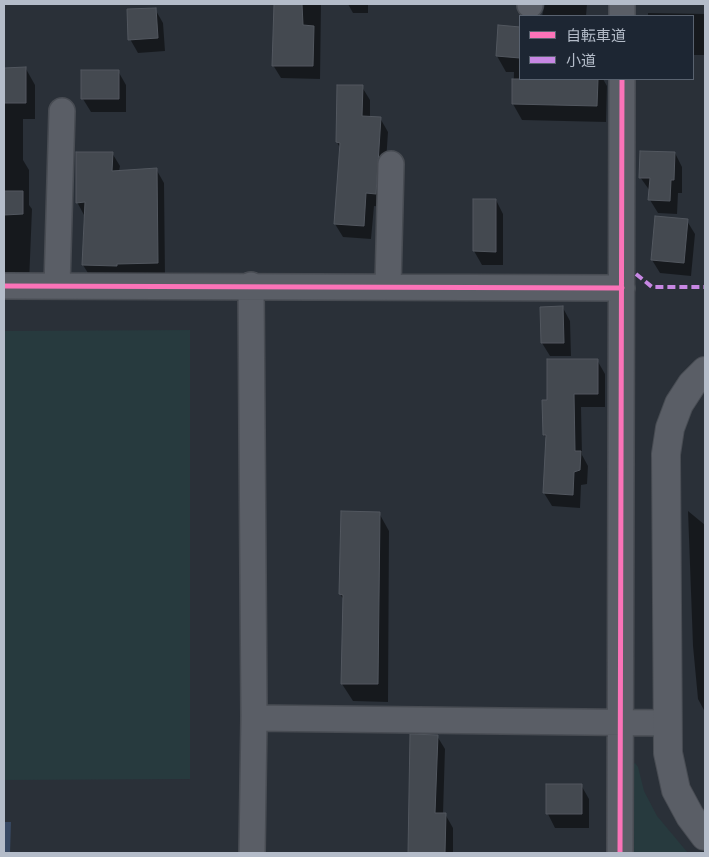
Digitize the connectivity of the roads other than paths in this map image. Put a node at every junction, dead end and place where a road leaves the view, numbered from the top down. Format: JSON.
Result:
{"nodes":[{"id":1,"x":622,"y":80,"type":"edge"},
{"id":2,"x":62,"y":111,"type":"dead end"},
{"id":3,"x":391,"y":164,"type":"dead end"},
{"id":4,"x":251,"y":285,"type":"junction"},
{"id":5,"x":4,"y":286,"type":"edge"},
{"id":6,"x":56,"y":286,"type":"junction"},
{"id":7,"x":388,"y":286,"type":"junction"},
{"id":8,"x":622,"y":288,"type":"junction"},
{"id":9,"x":705,"y":371,"type":"edge"},
{"id":10,"x":254,"y":718,"type":"junction"},
{"id":11,"x":622,"y":724,"type":"junction"},
{"id":12,"x":667,"y":724,"type":"junction"},
{"id":13,"x":705,"y":836,"type":"edge"},
{"id":14,"x":252,"y":853,"type":"edge"},
{"id":15,"x":620,"y":853,"type":"edge"}],
"edges":[{"from":1,"to":8,"type":"street"},
{"from":2,"to":6,"type":"street"},
{"from":3,"to":7,"type":"street"},
{"from":4,"to":6,"type":"street"},
{"from":4,"to":7,"type":"street"},
{"from":4,"to":10,"type":"street"},
{"from":5,"to":6,"type":"street"},
{"from":7,"to":8,"type":"street"},
{"from":8,"to":11,"type":"street"},
{"from":9,"to":12,"type":"street"},
{"from":10,"to":11,"type":"street"},
{"from":10,"to":14,"type":"street"},
{"from":11,"to":12,"type":"street"},
{"from":11,"to":15,"type":"street"},
{"from":12,"to":13,"type":"street"}]}
